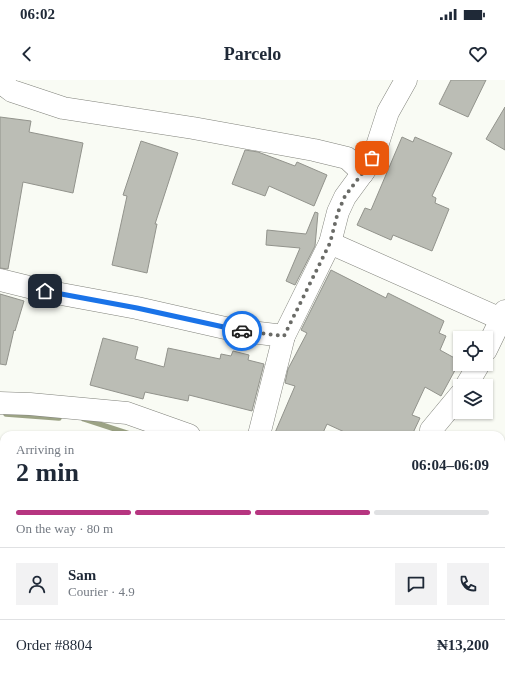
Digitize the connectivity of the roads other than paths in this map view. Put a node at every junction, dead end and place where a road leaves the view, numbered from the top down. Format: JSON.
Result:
{"nodes":[{"id":1,"x":1,"y":80,"type":"edge"},
{"id":2,"x":406,"y":80,"type":"edge"},
{"id":3,"x":363,"y":173,"type":"junction"},
{"id":4,"x":330,"y":243,"type":"junction"},
{"id":5,"x":0,"y":280,"type":"edge"},
{"id":6,"x":503,"y":315,"type":"edge"},
{"id":7,"x":284,"y":336,"type":"junction"},
{"id":8,"x":493,"y":336,"type":"edge"},
{"id":9,"x":0,"y":403,"type":"edge"},
{"id":10,"x":453,"y":403,"type":"edge"},
{"id":11,"x":431,"y":430,"type":"dead end"},
{"id":12,"x":178,"y":431,"type":"edge"},
{"id":13,"x":260,"y":431,"type":"edge"}],
"edges":[{"from":1,"to":3,"type":"street"},
{"from":2,"to":3,"type":"street"},
{"from":3,"to":4,"type":"street"},
{"from":4,"to":6,"type":"street"},
{"from":4,"to":7,"type":"street"},
{"from":5,"to":7,"type":"street"},
{"from":6,"to":8,"type":"street"},
{"from":7,"to":13,"type":"street"},
{"from":9,"to":12,"type":"street"},
{"from":10,"to":11,"type":"street"}]}
